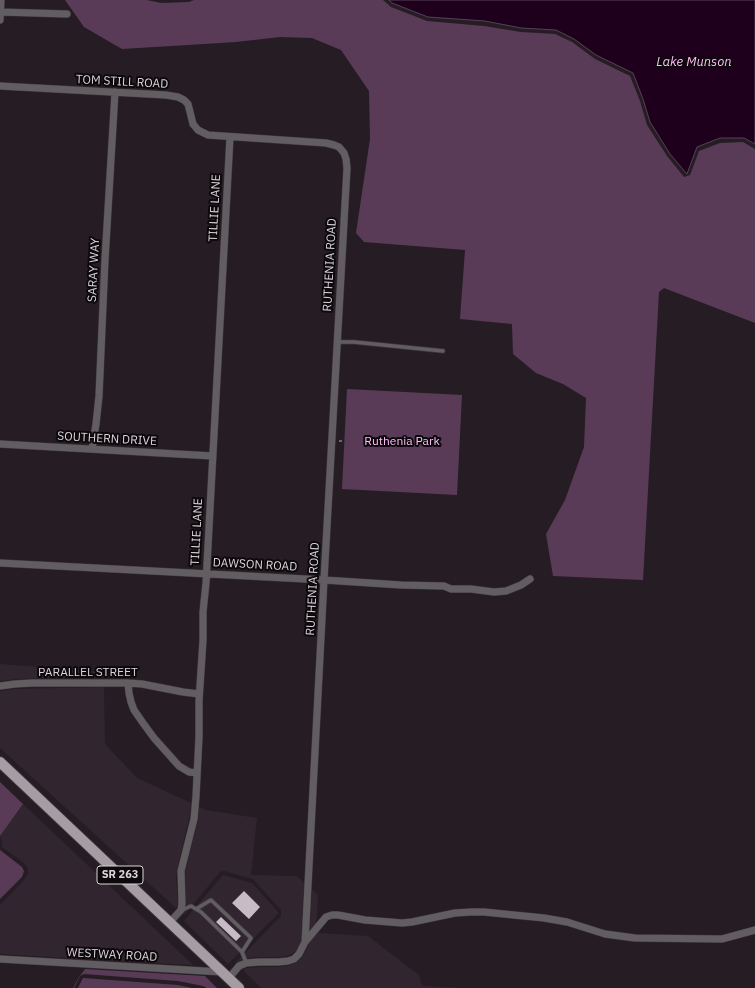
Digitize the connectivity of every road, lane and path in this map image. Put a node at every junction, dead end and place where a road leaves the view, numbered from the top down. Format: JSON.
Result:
{"nodes":[{"id":1,"x":1,"y":0,"type":"edge"},
{"id":2,"x":0,"y":12,"type":"edge"},
{"id":3,"x":67,"y":14,"type":"dead end"},
{"id":4,"x":0,"y":20,"type":"edge"},
{"id":5,"x":0,"y":86,"type":"edge"},
{"id":6,"x":115,"y":92,"type":"junction"},
{"id":7,"x":230,"y":137,"type":"junction"},
{"id":8,"x":339,"y":148,"type":"joint"},
{"id":9,"x":337,"y":342,"type":"junction"},
{"id":10,"x":443,"y":351,"type":"dead end"},
{"id":11,"x":0,"y":444,"type":"edge"},
{"id":12,"x":92,"y":449,"type":"junction"},
{"id":13,"x":213,"y":456,"type":"junction"},
{"id":14,"x":0,"y":563,"type":"edge"},
{"id":15,"x":206,"y":574,"type":"junction"},
{"id":16,"x":530,"y":579,"type":"dead end"},
{"id":17,"x":324,"y":580,"type":"junction"},
{"id":18,"x":128,"y":683,"type":"junction"},
{"id":19,"x":0,"y":686,"type":"edge"},
{"id":20,"x":199,"y":694,"type":"junction"},
{"id":21,"x":0,"y":762,"type":"edge"},
{"id":22,"x":197,"y":773,"type":"junction"},
{"id":23,"x":196,"y":909,"type":"junction"},
{"id":24,"x":181,"y":910,"type":"junction"},
{"id":25,"x":170,"y":922,"type":"junction"},
{"id":26,"x":755,"y":930,"type":"edge"},
{"id":27,"x":305,"y":942,"type":"junction"},
{"id":28,"x":242,"y":952,"type":"junction"},
{"id":29,"x":0,"y":959,"type":"edge"},
{"id":30,"x":246,"y":963,"type":"junction"},
{"id":31,"x":225,"y":975,"type":"junction"},
{"id":32,"x":239,"y":988,"type":"edge"}],
"edges":[{"from":1,"to":2,"type":"street"},
{"from":2,"to":3,"type":"street"},
{"from":2,"to":4,"type":"street"},
{"from":5,"to":6,"type":"street","name":"TOM STILL ROAD"},
{"from":6,"to":7,"type":"street","name":"TOM STILL ROAD"},
{"from":6,"to":12,"type":"street","name":"SARAY WAY"},
{"from":7,"to":8,"type":"street","name":"TOM STILL ROAD"},
{"from":7,"to":13,"type":"street","name":"TILLIE LANE"},
{"from":8,"to":9,"type":"street","name":"RUTHENIA ROAD"},
{"from":9,"to":10,"type":"lane"},
{"from":9,"to":17,"type":"street","name":"RUTHENIA ROAD"},
{"from":11,"to":12,"type":"street","name":"SOUTHERN DRIVE"},
{"from":12,"to":13,"type":"street","name":"SOUTHERN DRIVE"},
{"from":13,"to":15,"type":"street","name":"TILLIE LANE"},
{"from":14,"to":15,"type":"street","name":"DAWSON ROAD"},
{"from":15,"to":17,"type":"street","name":"DAWSON ROAD"},
{"from":15,"to":20,"type":"street","name":"TILLIE LANE"},
{"from":16,"to":17,"type":"street","name":"DAWSON ROAD"},
{"from":17,"to":27,"type":"street","name":"RUTHENIA ROAD"},
{"from":18,"to":19,"type":"street","name":"PARALLEL STREET"},
{"from":18,"to":20,"type":"street","name":"PARALLEL STREET"},
{"from":18,"to":22,"type":"street"},
{"from":20,"to":22,"type":"street","name":"TILLIE LANE"},
{"from":21,"to":25,"type":"main road","number":"SR 263"},
{"from":22,"to":24,"type":"street","name":"TILLIE LANE"},
{"from":23,"to":24,"type":"lane"},
{"from":23,"to":28,"type":"lane"},
{"from":23,"to":28,"type":"lane"},
{"from":24,"to":25,"type":"street"},
{"from":25,"to":31,"type":"main road","number":"SR 263"},
{"from":26,"to":27,"type":"street"},
{"from":27,"to":30,"type":"street","name":"RUTHENIA ROAD"},
{"from":28,"to":30,"type":"lane"},
{"from":29,"to":31,"type":"street","name":"WESTWAY ROAD"},
{"from":30,"to":31,"type":"street"},
{"from":31,"to":32,"type":"main road","number":"SR 263"}]}
